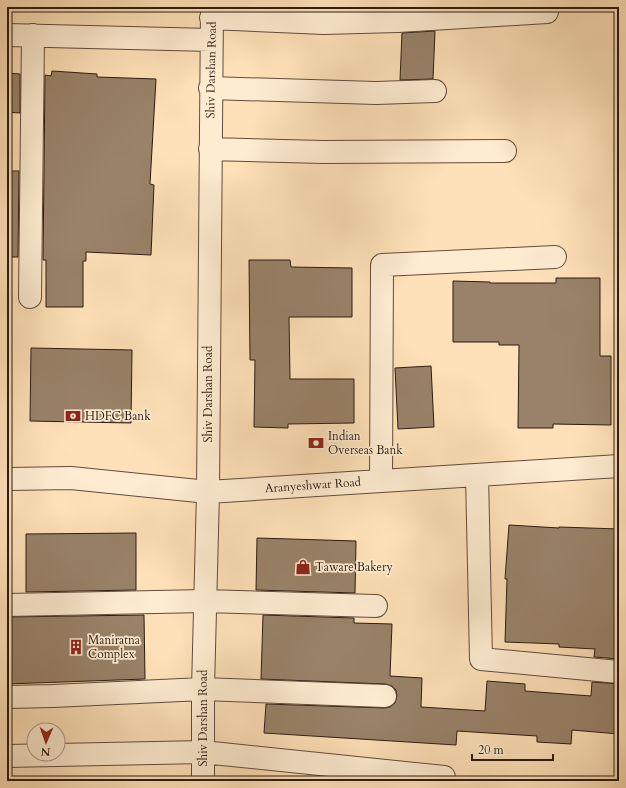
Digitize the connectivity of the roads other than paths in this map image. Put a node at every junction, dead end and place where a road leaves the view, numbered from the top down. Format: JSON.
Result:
{"nodes":[{"id":1,"x":212,"y":12,"type":"edge"},
{"id":2,"x":547,"y":12,"type":"dead end"},
{"id":3,"x":7,"y":35,"type":"edge"},
{"id":4,"x":33,"y":35,"type":"junction"},
{"id":5,"x":211,"y":40,"type":"junction"},
{"id":6,"x":210,"y":88,"type":"junction"},
{"id":7,"x":435,"y":92,"type":"dead end"},
{"id":8,"x":210,"y":149,"type":"junction"},
{"id":9,"x":505,"y":152,"type":"dead end"},
{"id":10,"x":555,"y":257,"type":"dead end"},
{"id":11,"x":30,"y":297,"type":"dead end"},
{"id":12,"x":619,"y":466,"type":"edge"},
{"id":13,"x":477,"y":475,"type":"junction"},
{"id":14,"x":7,"y":479,"type":"edge"},
{"id":15,"x":381,"y":481,"type":"junction"},
{"id":16,"x":208,"y":492,"type":"junction"},
{"id":17,"x":205,"y":601,"type":"junction"},
{"id":18,"x":7,"y":605,"type":"edge"},
{"id":19,"x":376,"y":606,"type":"dead end"},
{"id":20,"x":619,"y":672,"type":"edge"},
{"id":21,"x":203,"y":689,"type":"junction"},
{"id":22,"x":385,"y":696,"type":"dead end"},
{"id":23,"x":7,"y":697,"type":"edge"},
{"id":24,"x":203,"y":752,"type":"junction"},
{"id":25,"x":7,"y":756,"type":"edge"},
{"id":26,"x":444,"y":778,"type":"dead end"},
{"id":27,"x":203,"y":781,"type":"edge"}],
"edges":[{"from":1,"to":2,"type":"street"},
{"from":1,"to":5,"type":"street","name":"Shiv Darshan Road"},
{"from":3,"to":4,"type":"street"},
{"from":4,"to":5,"type":"street"},
{"from":4,"to":11,"type":"street"},
{"from":5,"to":6,"type":"street","name":"Shiv Darshan Road"},
{"from":6,"to":7,"type":"street"},
{"from":6,"to":8,"type":"street","name":"Shiv Darshan Road"},
{"from":8,"to":9,"type":"street"},
{"from":8,"to":16,"type":"street","name":"Shiv Darshan Road"},
{"from":10,"to":15,"type":"street"},
{"from":12,"to":13,"type":"street","name":"Aranyeshwar Road"},
{"from":13,"to":15,"type":"street","name":"Aranyeshwar Road"},
{"from":13,"to":20,"type":"street"},
{"from":14,"to":16,"type":"street","name":"Aranyeshwar Road"},
{"from":15,"to":16,"type":"street","name":"Aranyeshwar Road"},
{"from":16,"to":17,"type":"street","name":"Shiv Darshan Road"},
{"from":17,"to":18,"type":"street"},
{"from":17,"to":19,"type":"street"},
{"from":17,"to":21,"type":"street","name":"Shiv Darshan Road"},
{"from":21,"to":22,"type":"street"},
{"from":21,"to":23,"type":"street"},
{"from":21,"to":24,"type":"street","name":"Shiv Darshan Road"},
{"from":24,"to":25,"type":"street"},
{"from":24,"to":26,"type":"street"},
{"from":24,"to":27,"type":"street","name":"Shiv Darshan Road"}]}
